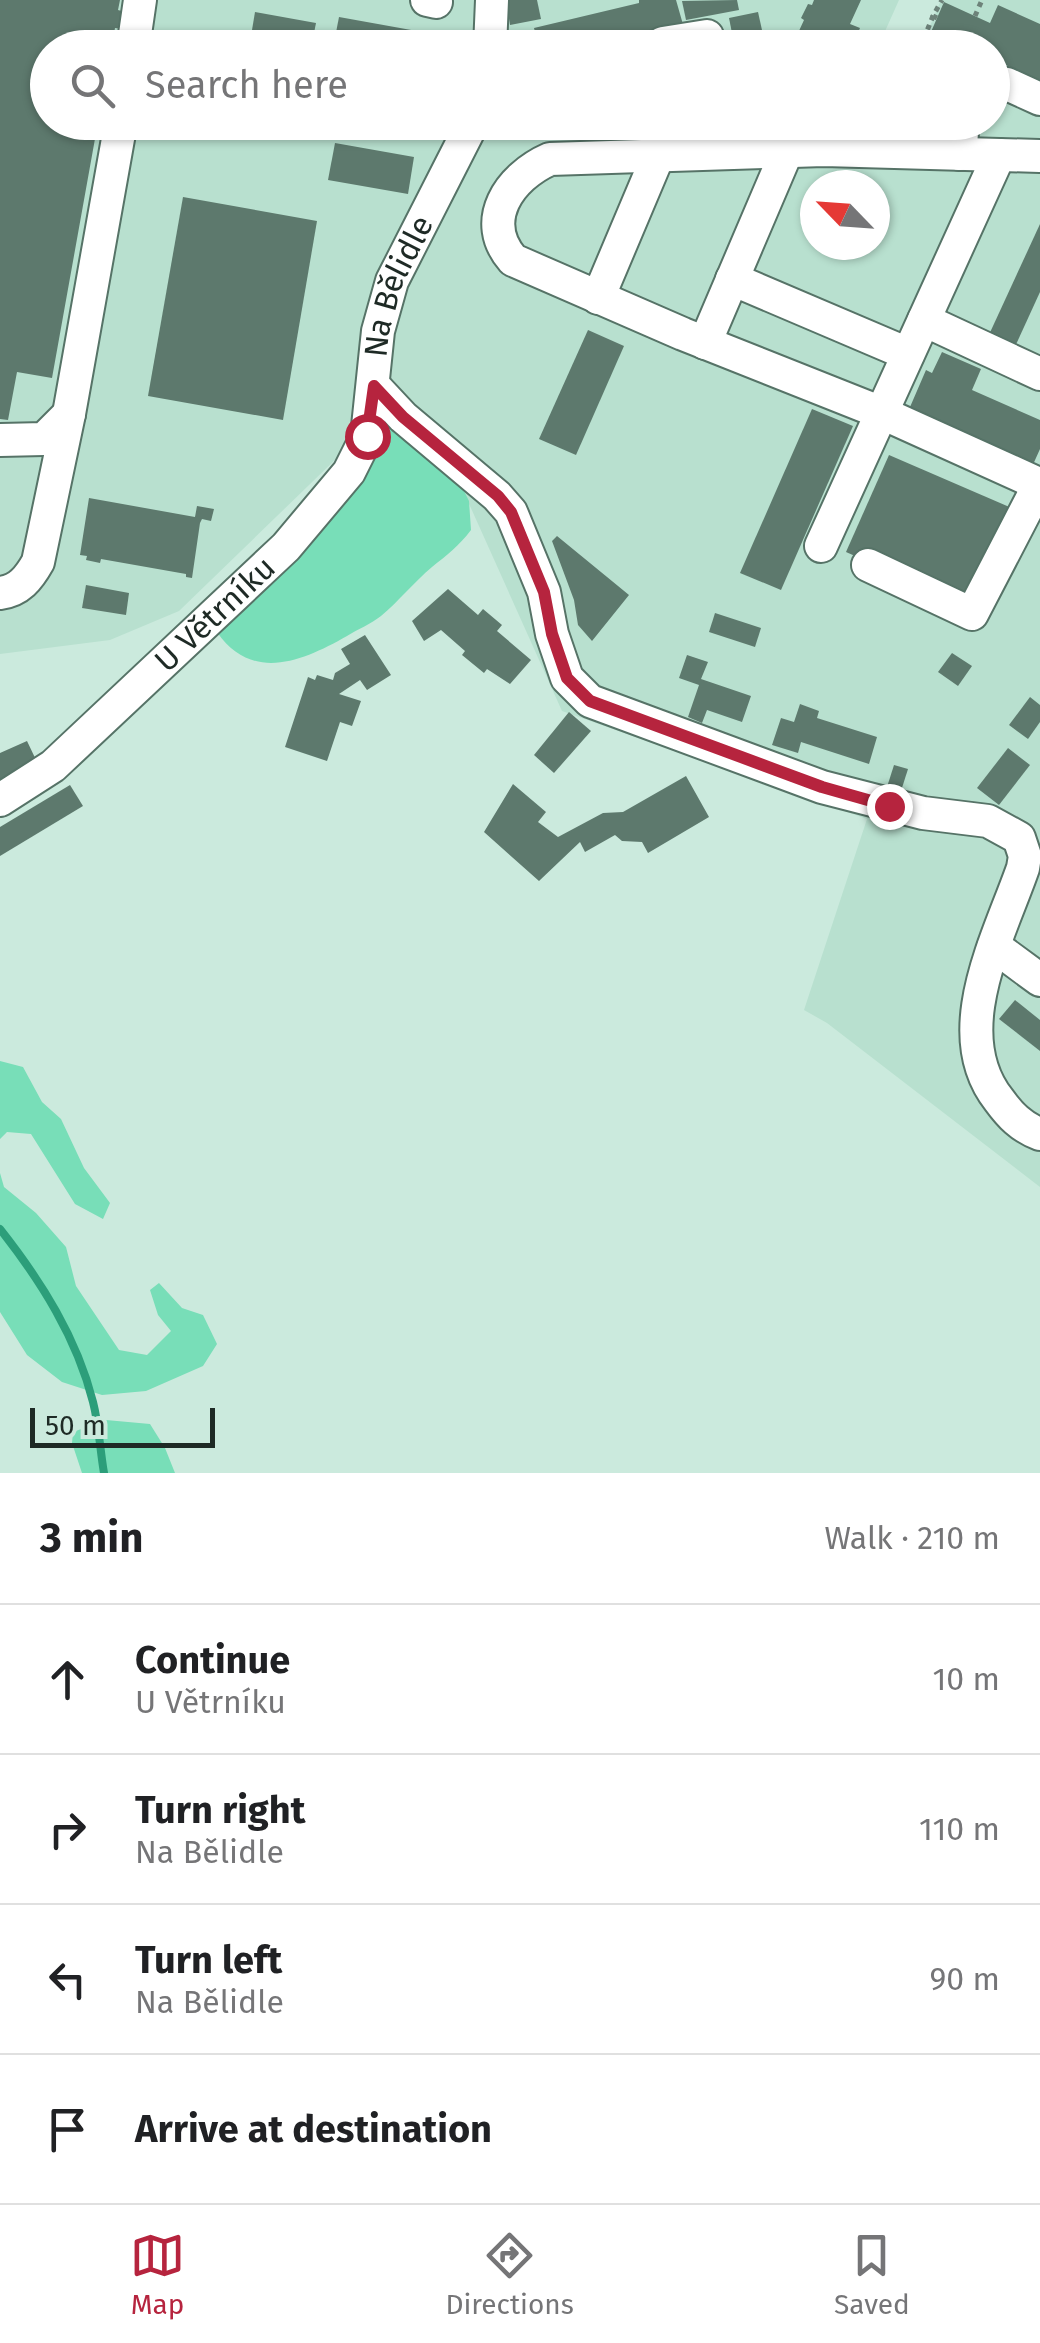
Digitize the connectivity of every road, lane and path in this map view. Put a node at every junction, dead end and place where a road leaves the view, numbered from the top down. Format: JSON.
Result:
{"nodes":[{"id":1,"x":140,"y":0,"type":"edge"},
{"id":2,"x":492,"y":0,"type":"edge"},
{"id":3,"x":942,"y":0,"type":"edge"},
{"id":4,"x":982,"y":0,"type":"edge"},
{"id":5,"x":975,"y":16,"type":"dead end"},
{"id":6,"x":135,"y":30,"type":"edge"},
{"id":7,"x":491,"y":30,"type":"edge"},
{"id":8,"x":929,"y":30,"type":"edge"},
{"id":9,"x":1010,"y":85,"type":"edge"},
{"id":10,"x":1040,"y":99,"type":"edge"},
{"id":11,"x":118,"y":140,"type":"edge"},
{"id":12,"x":464,"y":140,"type":"edge"},
{"id":13,"x":934,"y":140,"type":"edge"},
{"id":14,"x":965,"y":140,"type":"edge"},
{"id":15,"x":787,"y":151,"type":"junction"},
{"id":16,"x":999,"y":155,"type":"junction"},
{"id":17,"x":658,"y":156,"type":"junction"},
{"id":18,"x":1040,"y":156,"type":"edge"},
{"id":19,"x":732,"y":279,"type":"junction"},
{"id":20,"x":598,"y":298,"type":"junction"},
{"id":21,"x":924,"y":320,"type":"junction"},
{"id":22,"x":705,"y":343,"type":"junction"},
{"id":23,"x":908,"y":354,"type":"junction"},
{"id":24,"x":1040,"y":374,"type":"edge"},
{"id":25,"x":374,"y":386,"type":"junction"},
{"id":26,"x":882,"y":413,"type":"junction"},
{"id":27,"x":69,"y":414,"type":"junction"},
{"id":28,"x":0,"y":440,"type":"edge"},
{"id":29,"x":1040,"y":483,"type":"edge"},
{"id":30,"x":821,"y":546,"type":"dead end"},
{"id":31,"x":868,"y":565,"type":"dead end"},
{"id":32,"x":0,"y":592,"type":"edge"},
{"id":33,"x":0,"y":800,"type":"edge"},
{"id":34,"x":994,"y":946,"type":"junction"},
{"id":35,"x":1040,"y":980,"type":"edge"},
{"id":36,"x":1040,"y":1134,"type":"edge"}],
"edges":[{"from":1,"to":6,"type":"street"},
{"from":2,"to":7,"type":"street"},
{"from":3,"to":8,"type":"path"},
{"from":4,"to":5,"type":"path"},
{"from":9,"to":10,"type":"street"},
{"from":11,"to":27,"type":"street"},
{"from":12,"to":25,"type":"street","name":"Na Bělidle"},
{"from":13,"to":15,"type":"street"},
{"from":14,"to":16,"type":"street"},
{"from":15,"to":17,"type":"street"},
{"from":15,"to":19,"type":"street"},
{"from":16,"to":18,"type":"street"},
{"from":16,"to":21,"type":"street"},
{"from":17,"to":20,"type":"street"},
{"from":17,"to":20,"type":"street"},
{"from":19,"to":22,"type":"street"},
{"from":19,"to":23,"type":"street"},
{"from":20,"to":22,"type":"street"},
{"from":21,"to":23,"type":"street"},
{"from":21,"to":24,"type":"street"},
{"from":22,"to":26,"type":"street"},
{"from":23,"to":26,"type":"street"},
{"from":25,"to":33,"type":"street","name":"U Větrníku"},
{"from":25,"to":34,"type":"street","name":"Na Bělidle"},
{"from":26,"to":29,"type":"street"},
{"from":26,"to":30,"type":"street"},
{"from":27,"to":28,"type":"street"},
{"from":27,"to":32,"type":"street"},
{"from":29,"to":31,"type":"street"},
{"from":34,"to":35,"type":"street"},
{"from":34,"to":36,"type":"street"}]}
